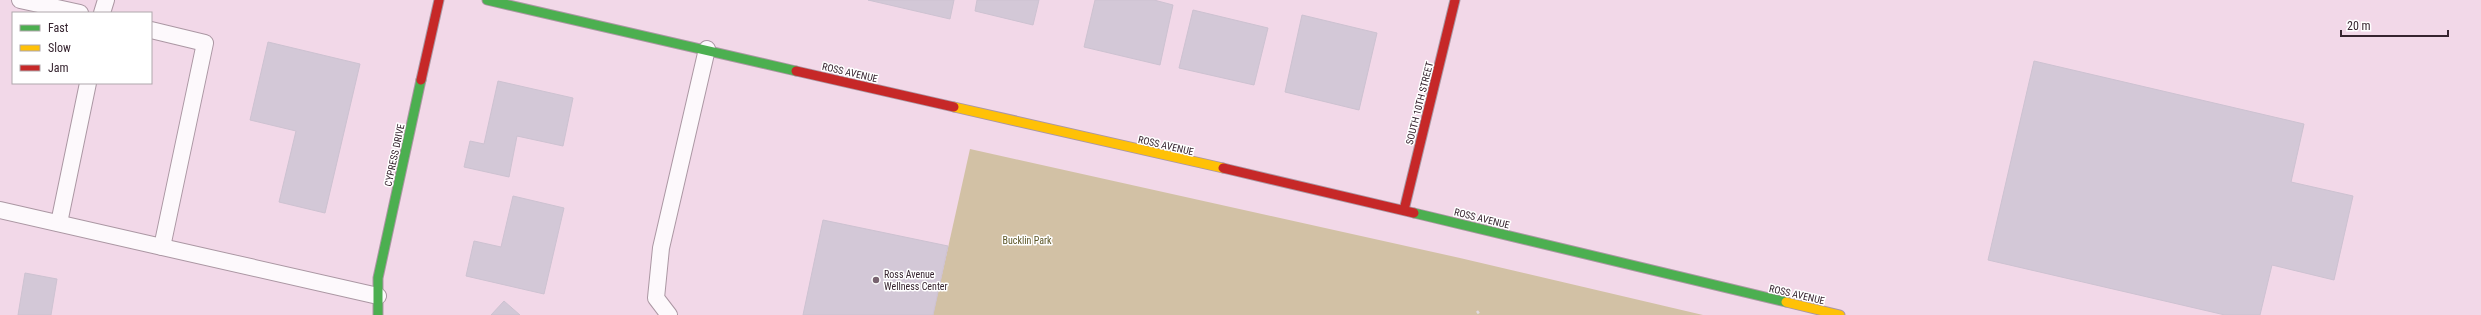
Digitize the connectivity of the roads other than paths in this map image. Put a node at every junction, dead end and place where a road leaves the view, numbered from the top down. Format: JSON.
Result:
{"nodes":[{"id":1,"x":20,"y":0,"type":"edge"},
{"id":2,"x":106,"y":0,"type":"edge"},
{"id":3,"x":439,"y":0,"type":"edge"},
{"id":4,"x":487,"y":0,"type":"edge"},
{"id":5,"x":1455,"y":0,"type":"edge"},
{"id":6,"x":75,"y":12,"type":"edge"},
{"id":7,"x":102,"y":12,"type":"edge"},
{"id":8,"x":152,"y":30,"type":"edge"},
{"id":9,"x":707,"y":49,"type":"junction"},
{"id":10,"x":88,"y":84,"type":"edge"},
{"id":11,"x":0,"y":210,"type":"edge"},
{"id":12,"x":1404,"y":210,"type":"junction"},
{"id":13,"x":59,"y":223,"type":"junction"},
{"id":14,"x":162,"y":247,"type":"junction"},
{"id":15,"x":378,"y":296,"type":"junction"},
{"id":16,"x":378,"y":315,"type":"edge"},
{"id":17,"x":669,"y":315,"type":"edge"},
{"id":18,"x":1840,"y":315,"type":"edge"}],
"edges":[{"from":1,"to":6,"type":"lane"},
{"from":2,"to":7,"type":"lane"},
{"from":3,"to":15,"type":"street","name":"CYPRESS DRIVE"},
{"from":4,"to":9,"type":"street","name":"ROSS AVENUE"},
{"from":5,"to":12,"type":"street","name":"SOUTH 10TH STREET"},
{"from":8,"to":14,"type":"lane"},
{"from":9,"to":12,"type":"street","name":"ROSS AVENUE"},
{"from":9,"to":17,"type":"lane"},
{"from":10,"to":13,"type":"lane"},
{"from":11,"to":13,"type":"lane"},
{"from":12,"to":18,"type":"street","name":"ROSS AVENUE"},
{"from":13,"to":14,"type":"lane"},
{"from":14,"to":15,"type":"lane"},
{"from":15,"to":16,"type":"street","name":"CYPRESS DRIVE"}]}
